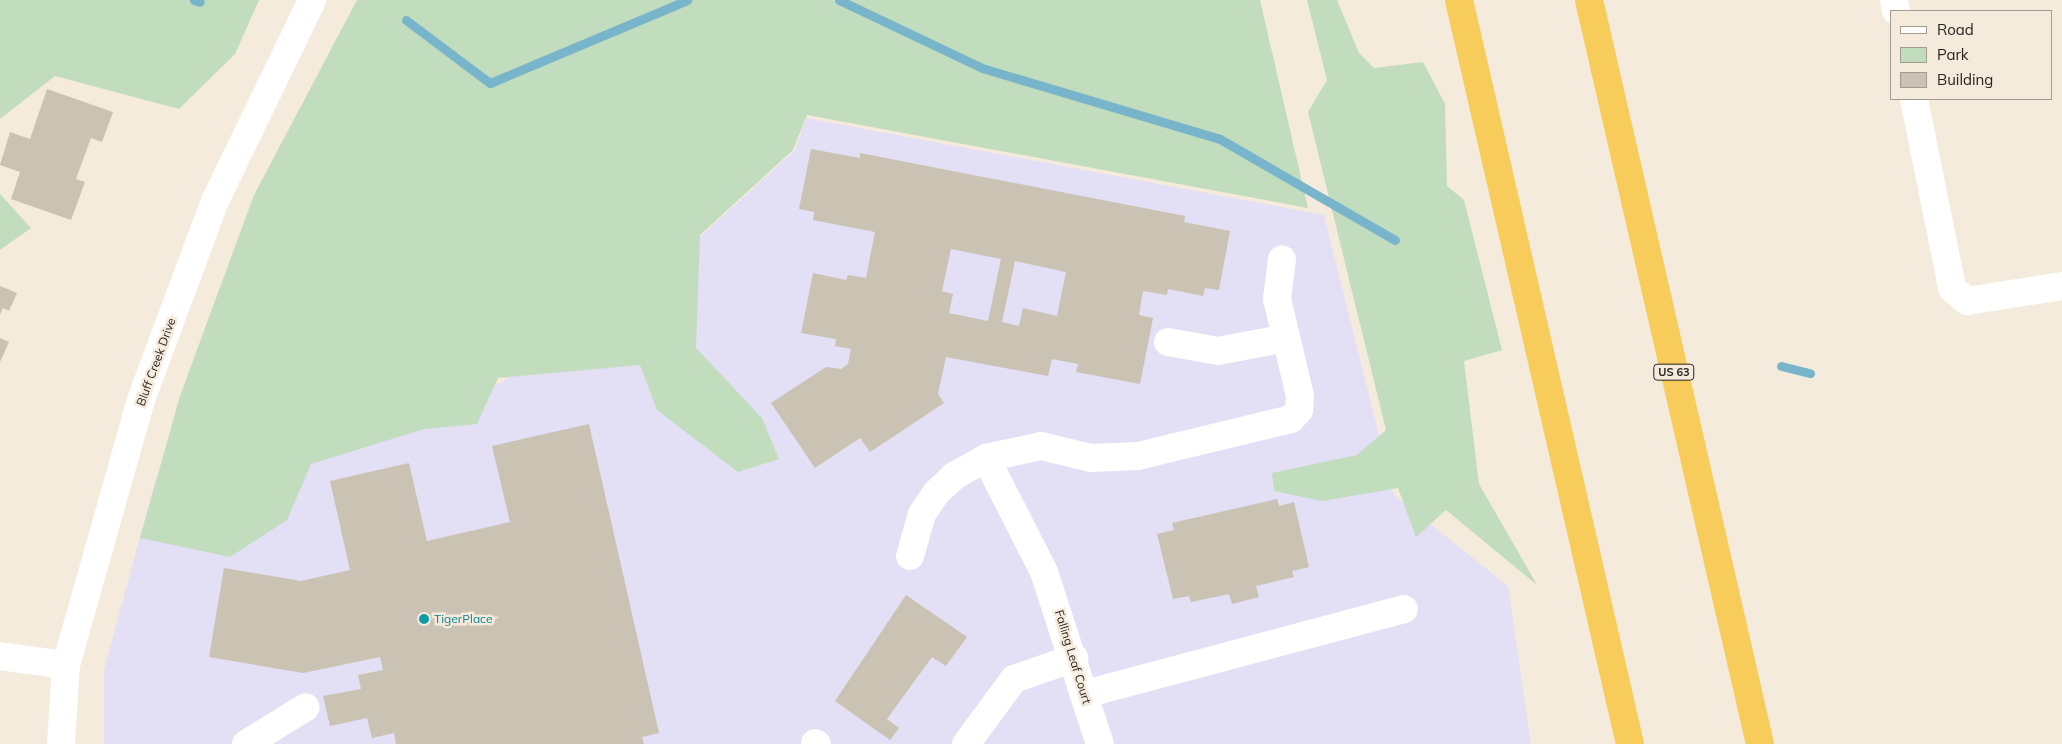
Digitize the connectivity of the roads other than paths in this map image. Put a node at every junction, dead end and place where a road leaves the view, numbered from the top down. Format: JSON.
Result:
{"nodes":[{"id":1,"x":312,"y":0,"type":"edge"},
{"id":2,"x":1459,"y":0,"type":"edge"},
{"id":3,"x":1588,"y":0,"type":"edge"},
{"id":4,"x":1914,"y":100,"type":"edge"},
{"id":5,"x":1282,"y":259,"type":"dead end"},
{"id":6,"x":2062,"y":286,"type":"edge"},
{"id":7,"x":1286,"y":338,"type":"junction"},
{"id":8,"x":1168,"y":342,"type":"dead end"},
{"id":9,"x":986,"y":458,"type":"junction"},
{"id":10,"x":910,"y":556,"type":"dead end"},
{"id":11,"x":1404,"y":609,"type":"dead end"},
{"id":12,"x":0,"y":656,"type":"edge"},
{"id":13,"x":1074,"y":658,"type":"junction"},
{"id":14,"x":66,"y":665,"type":"junction"},
{"id":15,"x":1085,"y":694,"type":"junction"},
{"id":16,"x":306,"y":706,"type":"dead end"},
{"id":17,"x":61,"y":744,"type":"edge"},
{"id":18,"x":246,"y":744,"type":"edge"},
{"id":19,"x":966,"y":744,"type":"edge"},
{"id":20,"x":1100,"y":744,"type":"edge"},
{"id":21,"x":1630,"y":744,"type":"edge"},
{"id":22,"x":1760,"y":744,"type":"edge"}],
"edges":[{"from":1,"to":14,"type":"street","name":"Bluff Creek Drive"},
{"from":2,"to":21,"type":"highway"},
{"from":3,"to":22,"type":"highway","number":"US 63"},
{"from":4,"to":6,"type":"street"},
{"from":5,"to":7,"type":"street"},
{"from":7,"to":8,"type":"street"},
{"from":7,"to":9,"type":"street"},
{"from":9,"to":10,"type":"street"},
{"from":9,"to":13,"type":"street","name":"Falling Leaf Court"},
{"from":11,"to":15,"type":"street"},
{"from":12,"to":14,"type":"street"},
{"from":13,"to":15,"type":"street","name":"Falling Leaf Court"},
{"from":13,"to":19,"type":"street"},
{"from":14,"to":17,"type":"street","name":"Bluff Creek Drive"},
{"from":15,"to":20,"type":"street","name":"Falling Leaf Court"},
{"from":16,"to":18,"type":"street"}]}
